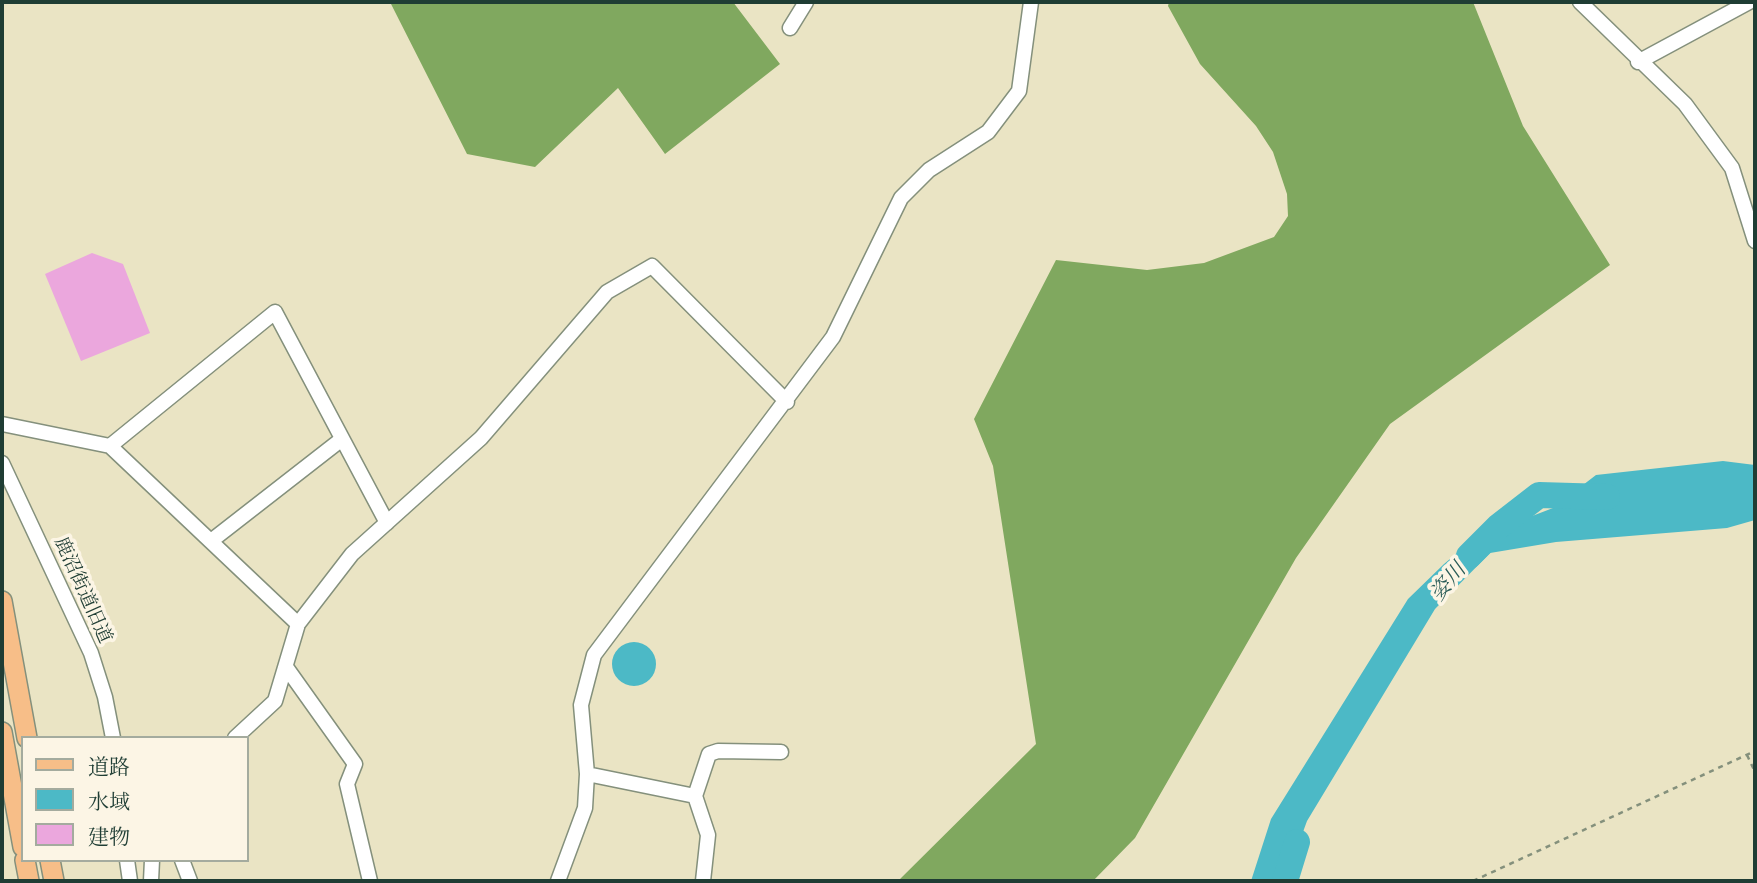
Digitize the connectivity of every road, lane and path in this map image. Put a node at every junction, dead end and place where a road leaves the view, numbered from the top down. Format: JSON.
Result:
{"nodes":[{"id":1,"x":806,"y":2,"type":"edge"},
{"id":2,"x":1031,"y":2,"type":"edge"},
{"id":3,"x":1580,"y":2,"type":"edge"},
{"id":4,"x":1749,"y":2,"type":"edge"},
{"id":5,"x":790,"y":28,"type":"dead end"},
{"id":6,"x":1638,"y":62,"type":"junction"},
{"id":7,"x":1755,"y":241,"type":"edge"},
{"id":8,"x":787,"y":402,"type":"junction"},
{"id":9,"x":2,"y":424,"type":"edge"},
{"id":10,"x":342,"y":439,"type":"junction"},
{"id":11,"x":110,"y":446,"type":"junction"},
{"id":12,"x":2,"y":463,"type":"edge"},
{"id":13,"x":387,"y":523,"type":"junction"},
{"id":14,"x":211,"y":541,"type":"junction"},
{"id":15,"x":2,"y":601,"type":"edge"},
{"id":16,"x":298,"y":624,"type":"junction"},
{"id":17,"x":286,"y":667,"type":"junction"},
{"id":18,"x":2,"y":732,"type":"edge"},
{"id":19,"x":27,"y":736,"type":"edge"},
{"id":20,"x":113,"y":736,"type":"edge"},
{"id":21,"x":237,"y":736,"type":"edge"},
{"id":22,"x":1755,"y":751,"type":"edge"},
{"id":23,"x":780,"y":752,"type":"dead end"},
{"id":24,"x":1747,"y":755,"type":"junction"},
{"id":25,"x":1755,"y":772,"type":"edge"},
{"id":26,"x":587,"y":774,"type":"junction"},
{"id":27,"x":695,"y":796,"type":"junction"},
{"id":28,"x":21,"y":836,"type":"edge"},
{"id":29,"x":25,"y":862,"type":"edge"},
{"id":30,"x":50,"y":862,"type":"edge"},
{"id":31,"x":127,"y":862,"type":"edge"},
{"id":32,"x":152,"y":862,"type":"edge"},
{"id":33,"x":183,"y":862,"type":"edge"},
{"id":34,"x":29,"y":881,"type":"edge"},
{"id":35,"x":54,"y":881,"type":"edge"},
{"id":36,"x":130,"y":881,"type":"edge"},
{"id":37,"x":151,"y":881,"type":"edge"},
{"id":38,"x":190,"y":881,"type":"edge"},
{"id":39,"x":370,"y":881,"type":"edge"},
{"id":40,"x":558,"y":881,"type":"edge"},
{"id":41,"x":703,"y":881,"type":"edge"},
{"id":42,"x":1473,"y":881,"type":"edge"}],
"edges":[{"from":1,"to":5,"type":"street"},
{"from":2,"to":8,"type":"street"},
{"from":3,"to":6,"type":"street"},
{"from":4,"to":6,"type":"street"},
{"from":6,"to":7,"type":"street"},
{"from":8,"to":13,"type":"street"},
{"from":8,"to":26,"type":"street"},
{"from":9,"to":11,"type":"street"},
{"from":10,"to":11,"type":"street"},
{"from":10,"to":13,"type":"street"},
{"from":10,"to":14,"type":"street"},
{"from":11,"to":14,"type":"street"},
{"from":12,"to":20,"type":"street","name":"鹿沼街道旧道"},
{"from":13,"to":16,"type":"street"},
{"from":14,"to":16,"type":"street"},
{"from":15,"to":19,"type":"main road"},
{"from":16,"to":17,"type":"street"},
{"from":17,"to":21,"type":"street"},
{"from":17,"to":39,"type":"street"},
{"from":18,"to":28,"type":"main road"},
{"from":22,"to":24,"type":"path"},
{"from":23,"to":27,"type":"street"},
{"from":24,"to":25,"type":"path"},
{"from":24,"to":42,"type":"path"},
{"from":26,"to":27,"type":"street"},
{"from":26,"to":40,"type":"street"},
{"from":27,"to":41,"type":"street"},
{"from":29,"to":34,"type":"main road"},
{"from":30,"to":35,"type":"main road"},
{"from":31,"to":36,"type":"street"},
{"from":32,"to":37,"type":"street"},
{"from":33,"to":38,"type":"street"}]}
